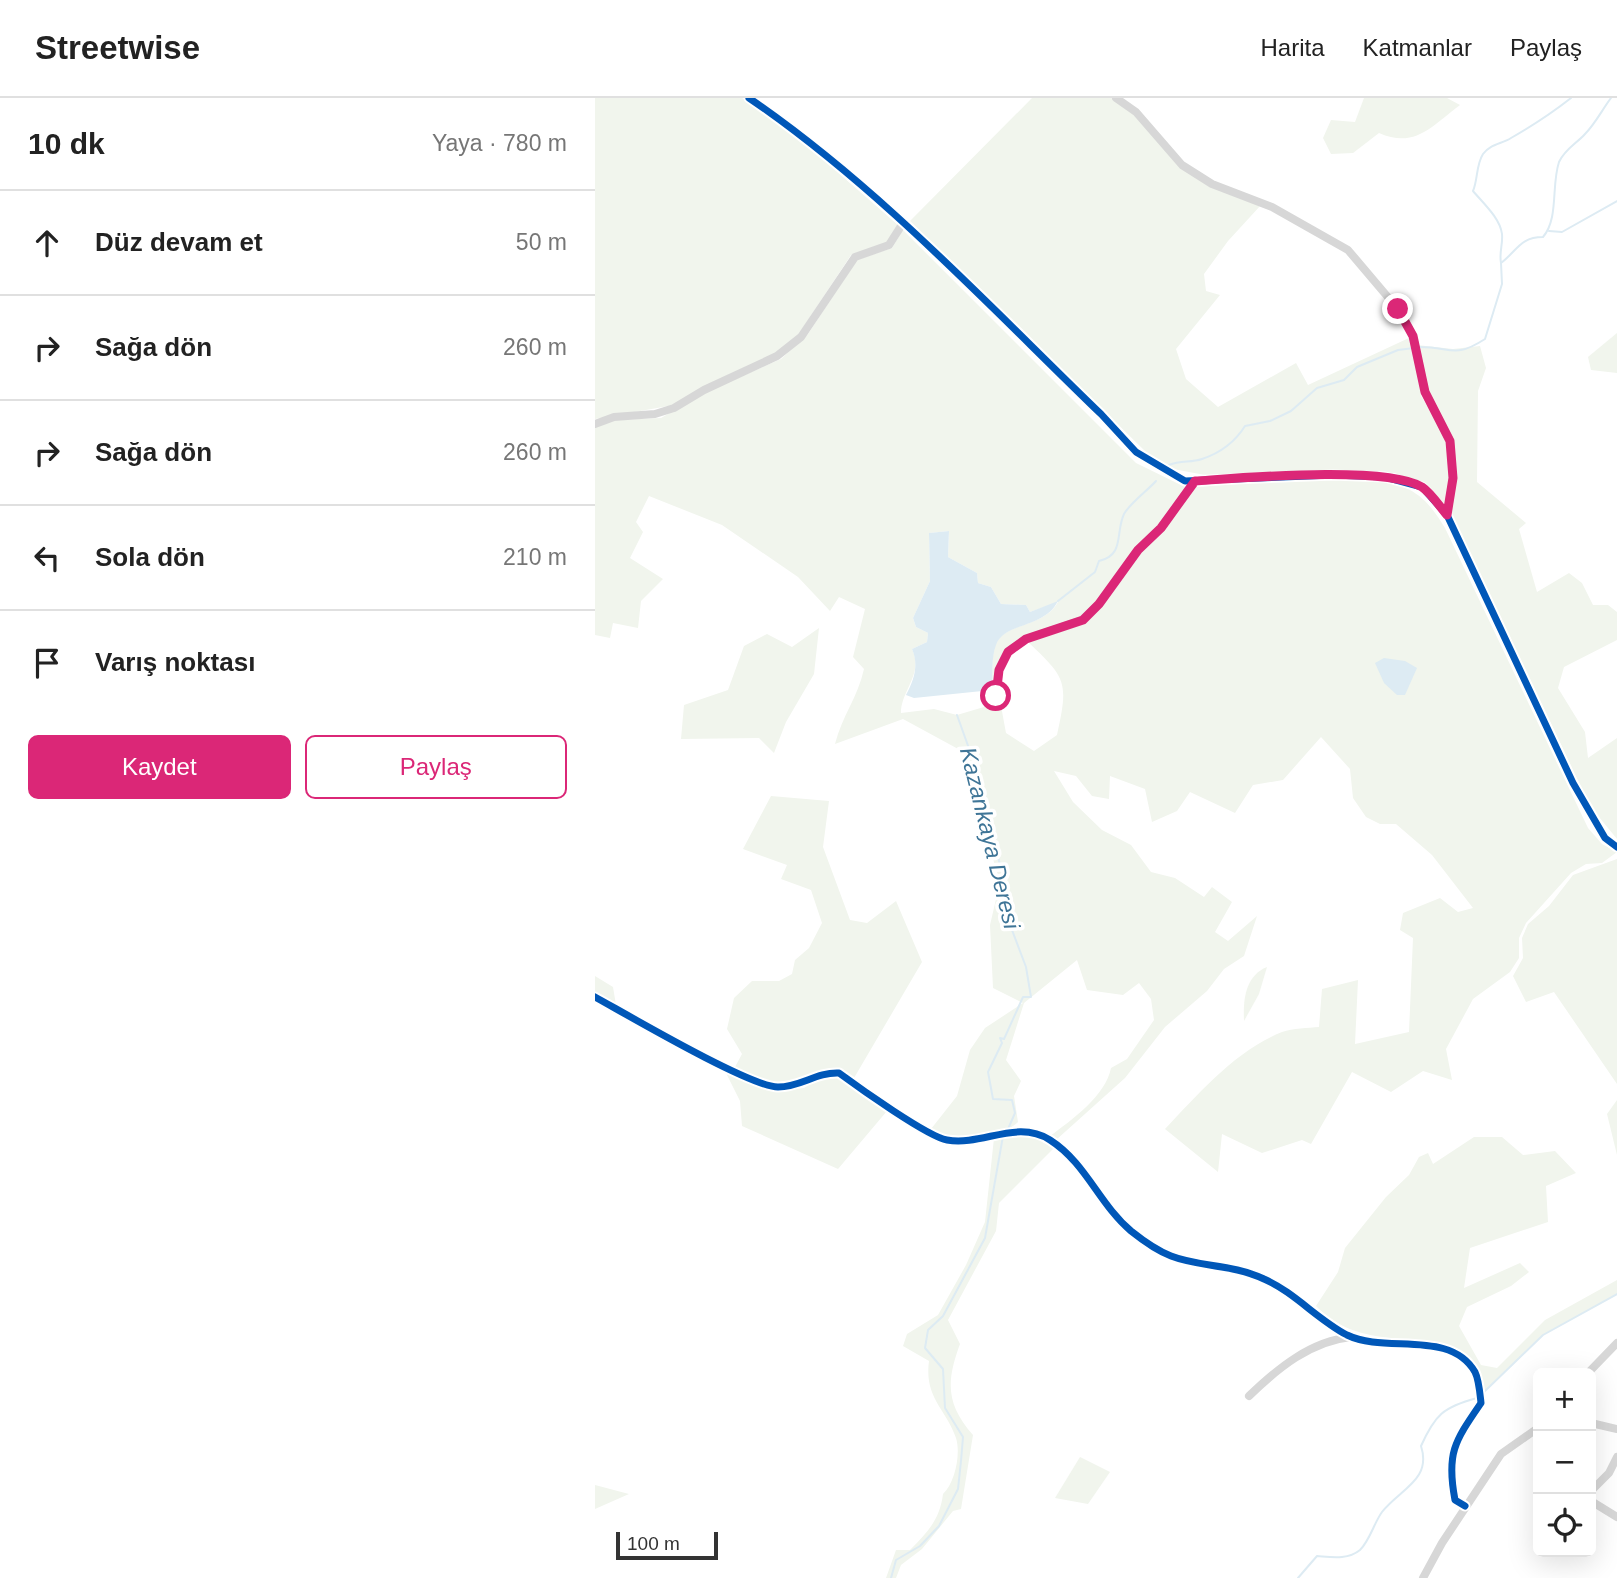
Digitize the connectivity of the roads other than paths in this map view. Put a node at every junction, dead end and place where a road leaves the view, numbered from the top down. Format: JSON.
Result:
{"nodes":[{"id":1,"x":749,"y":98,"type":"edge"},
{"id":2,"x":1116,"y":98,"type":"edge"},
{"id":3,"x":903,"y":223,"type":"junction"},
{"id":4,"x":595,"y":424,"type":"edge"},
{"id":5,"x":1195,"y":481,"type":"junction"},
{"id":6,"x":1447,"y":515,"type":"junction"},
{"id":7,"x":996,"y":696,"type":"dead end"},
{"id":8,"x":1617,"y":847,"type":"edge"},
{"id":9,"x":595,"y":997,"type":"edge"},
{"id":10,"x":1354,"y":1337,"type":"junction"},
{"id":11,"x":1617,"y":1343,"type":"edge"},
{"id":12,"x":1593,"y":1368,"type":"edge"},
{"id":13,"x":1249,"y":1396,"type":"dead end"},
{"id":14,"x":1596,"y":1424,"type":"edge"},
{"id":15,"x":1617,"y":1429,"type":"edge"},
{"id":16,"x":1534,"y":1431,"type":"edge"},
{"id":17,"x":1617,"y":1457,"type":"edge"},
{"id":18,"x":1596,"y":1486,"type":"edge"},
{"id":19,"x":1596,"y":1504,"type":"edge"},
{"id":20,"x":1465,"y":1506,"type":"junction"},
{"id":21,"x":1617,"y":1517,"type":"edge"},
{"id":22,"x":1423,"y":1578,"type":"edge"}],
"edges":[{"from":1,"to":3,"type":"street"},
{"from":2,"to":6,"type":"street"},
{"from":3,"to":4,"type":"street"},
{"from":3,"to":5,"type":"street"},
{"from":5,"to":6,"type":"street"},
{"from":5,"to":7,"type":"street"},
{"from":6,"to":8,"type":"street"},
{"from":9,"to":10,"type":"street"},
{"from":10,"to":13,"type":"street"},
{"from":10,"to":20,"type":"street"},
{"from":11,"to":12,"type":"street"},
{"from":14,"to":15,"type":"street"},
{"from":16,"to":20,"type":"street"},
{"from":17,"to":18,"type":"street"},
{"from":19,"to":21,"type":"street"},
{"from":20,"to":22,"type":"street"}]}
